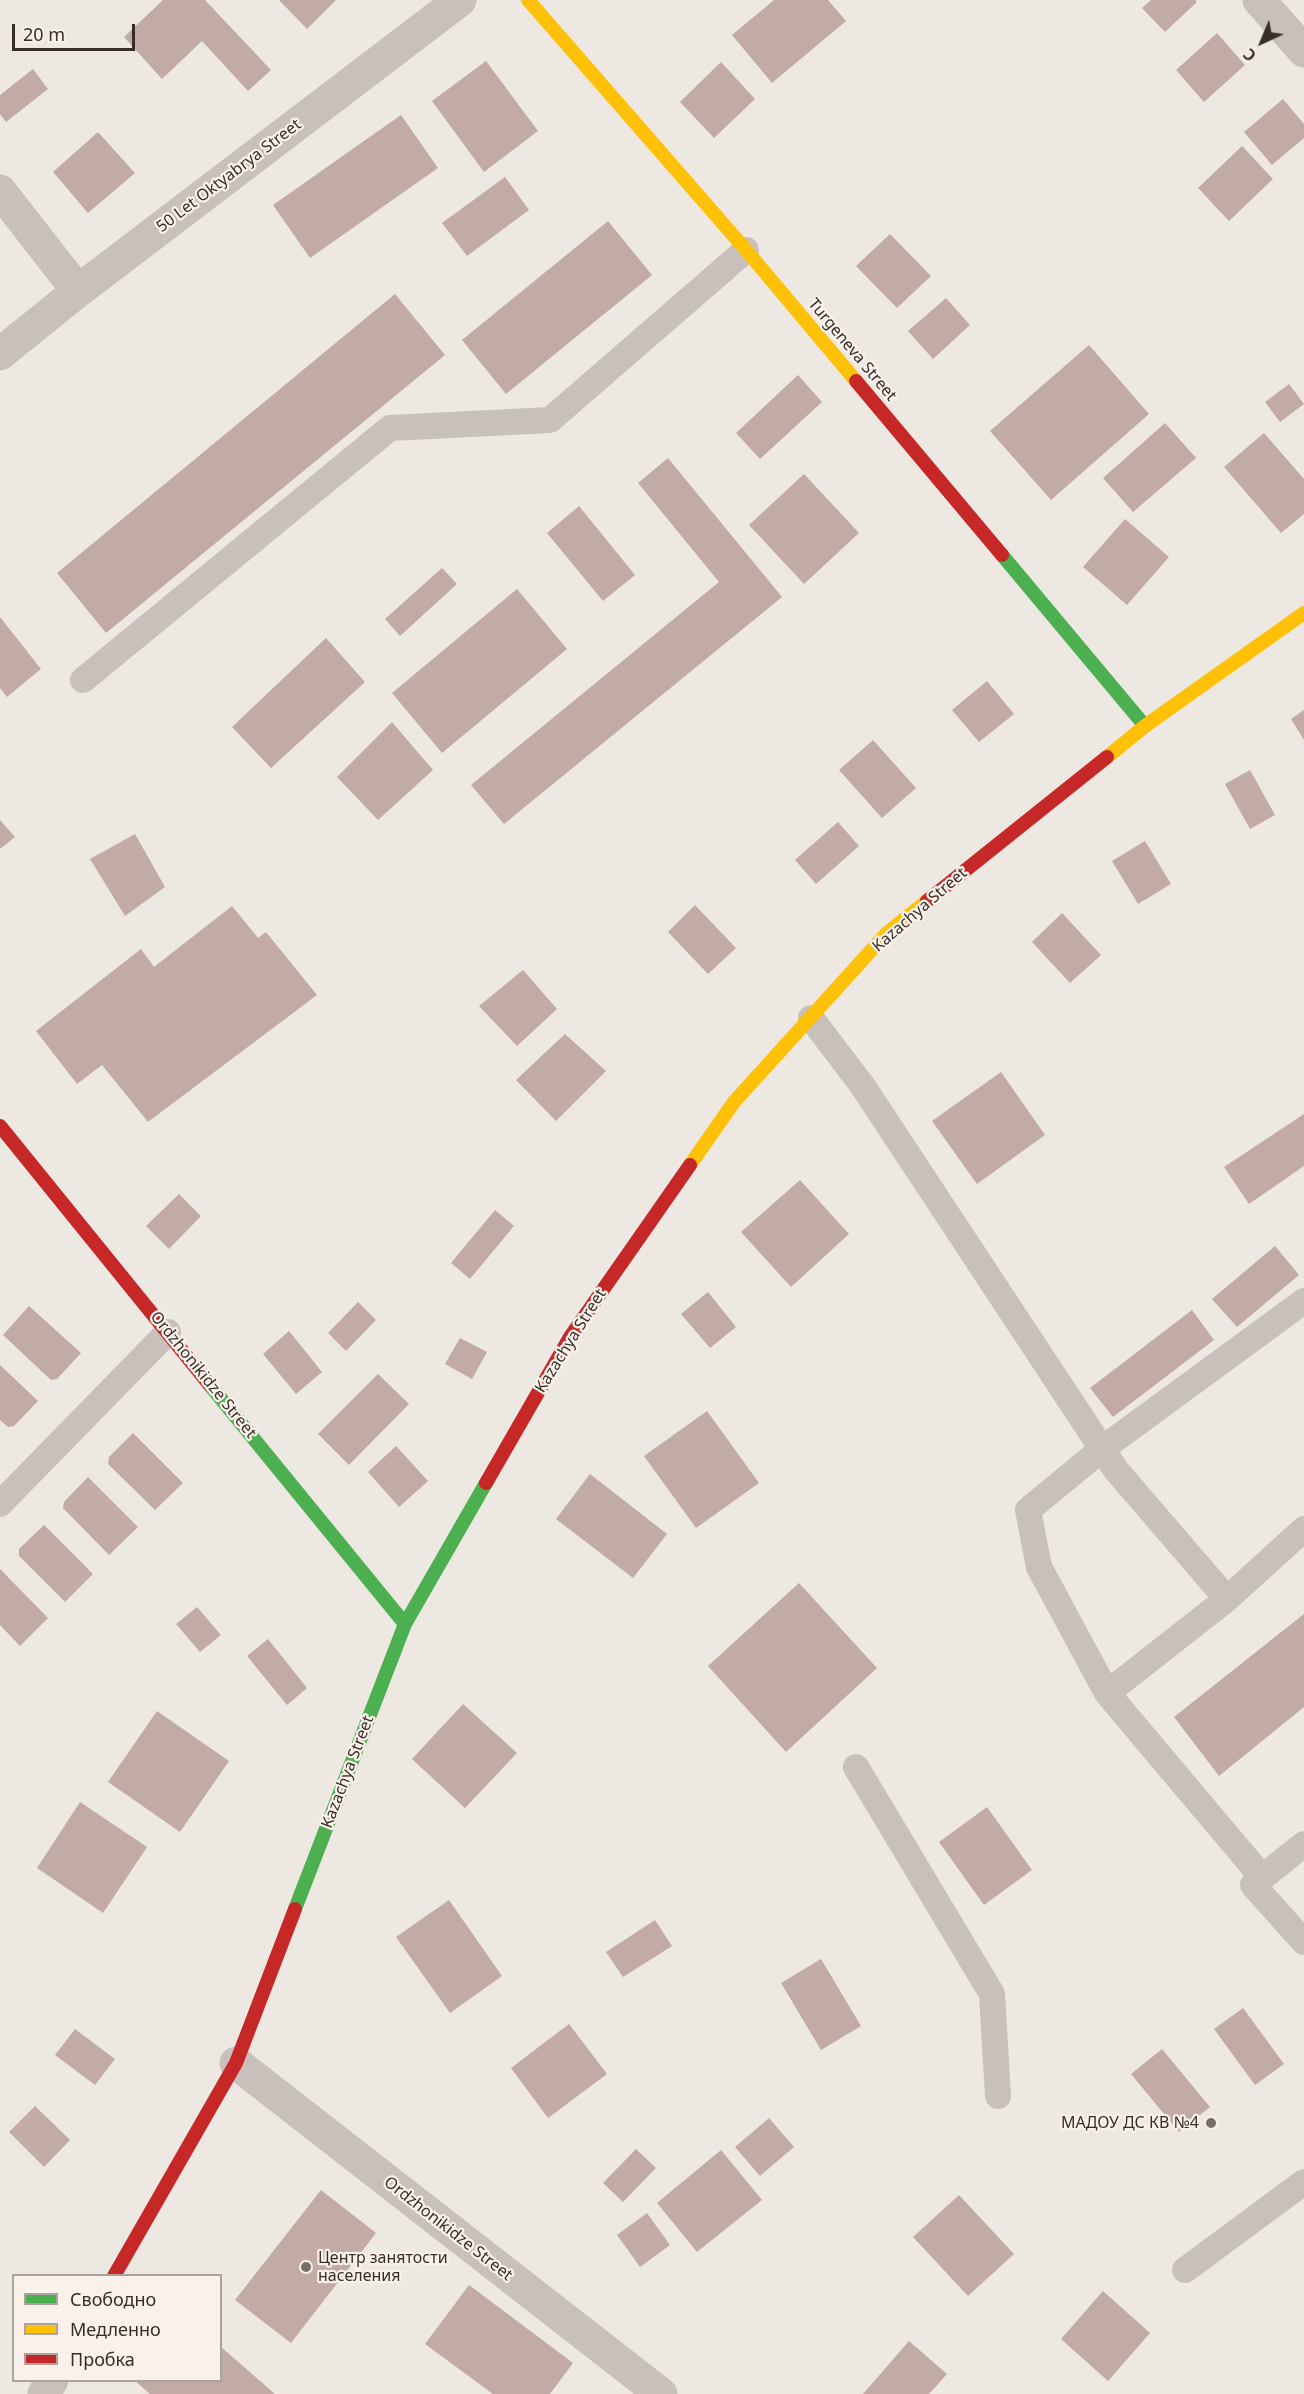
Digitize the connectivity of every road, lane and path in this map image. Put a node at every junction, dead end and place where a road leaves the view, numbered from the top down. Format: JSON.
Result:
{"nodes":[{"id":1,"x":460,"y":0,"type":"edge"},
{"id":2,"x":528,"y":0,"type":"edge"},
{"id":3,"x":1259,"y":0,"type":"edge"},
{"id":4,"x":1304,"y":51,"type":"edge"},
{"id":5,"x":0,"y":191,"type":"edge"},
{"id":6,"x":746,"y":250,"type":"junction"},
{"id":7,"x":78,"y":291,"type":"junction"},
{"id":8,"x":0,"y":354,"type":"edge"},
{"id":9,"x":1304,"y":613,"type":"edge"},
{"id":10,"x":83,"y":680,"type":"dead end"},
{"id":11,"x":1145,"y":726,"type":"junction"},
{"id":12,"x":811,"y":1018,"type":"junction"},
{"id":13,"x":0,"y":1126,"type":"edge"},
{"id":14,"x":1304,"y":1301,"type":"edge"},
{"id":15,"x":168,"y":1332,"type":"junction"},
{"id":16,"x":1102,"y":1449,"type":"junction"},
{"id":17,"x":0,"y":1504,"type":"edge"},
{"id":18,"x":1304,"y":1529,"type":"edge"},
{"id":19,"x":1227,"y":1599,"type":"junction"},
{"id":20,"x":405,"y":1624,"type":"junction"},
{"id":21,"x":1107,"y":1692,"type":"junction"},
{"id":22,"x":856,"y":1767,"type":"dead end"},
{"id":23,"x":1304,"y":1844,"type":"edge"},
{"id":24,"x":1262,"y":1877,"type":"junction"},
{"id":25,"x":1304,"y":1942,"type":"edge"},
{"id":26,"x":236,"y":2063,"type":"junction"},
{"id":27,"x":998,"y":2096,"type":"dead end"},
{"id":28,"x":1304,"y":2182,"type":"edge"},
{"id":29,"x":1185,"y":2271,"type":"dead end"},
{"id":30,"x":115,"y":2274,"type":"edge"},
{"id":31,"x":661,"y":2394,"type":"edge"}],
"edges":[{"from":1,"to":7,"type":"street","name":"50 Let Oktyabrya Street"},
{"from":2,"to":6,"type":"street","name":"Turgeneva Street"},
{"from":3,"to":4,"type":"street"},
{"from":5,"to":7,"type":"street"},
{"from":6,"to":10,"type":"lane"},
{"from":6,"to":11,"type":"street","name":"Turgeneva Street"},
{"from":7,"to":8,"type":"street","name":"50 Let Oktyabrya Street"},
{"from":9,"to":11,"type":"street","name":"Kazachya Street"},
{"from":11,"to":12,"type":"street","name":"Kazachya Street"},
{"from":12,"to":16,"type":"lane"},
{"from":12,"to":20,"type":"street","name":"Kazachya Street"},
{"from":13,"to":15,"type":"street","name":"Ordzhonikidze Street"},
{"from":14,"to":16,"type":"lane"},
{"from":15,"to":17,"type":"lane"},
{"from":15,"to":20,"type":"street","name":"Ordzhonikidze Street"},
{"from":16,"to":19,"type":"lane"},
{"from":16,"to":21,"type":"lane"},
{"from":18,"to":19,"type":"lane"},
{"from":19,"to":21,"type":"lane"},
{"from":20,"to":26,"type":"street","name":"Kazachya Street"},
{"from":21,"to":24,"type":"lane"},
{"from":22,"to":27,"type":"lane"},
{"from":23,"to":24,"type":"lane"},
{"from":24,"to":25,"type":"lane"},
{"from":26,"to":30,"type":"street","name":"Kazachya Street"},
{"from":26,"to":31,"type":"street","name":"Ordzhonikidze Street"},
{"from":28,"to":29,"type":"lane"}]}
